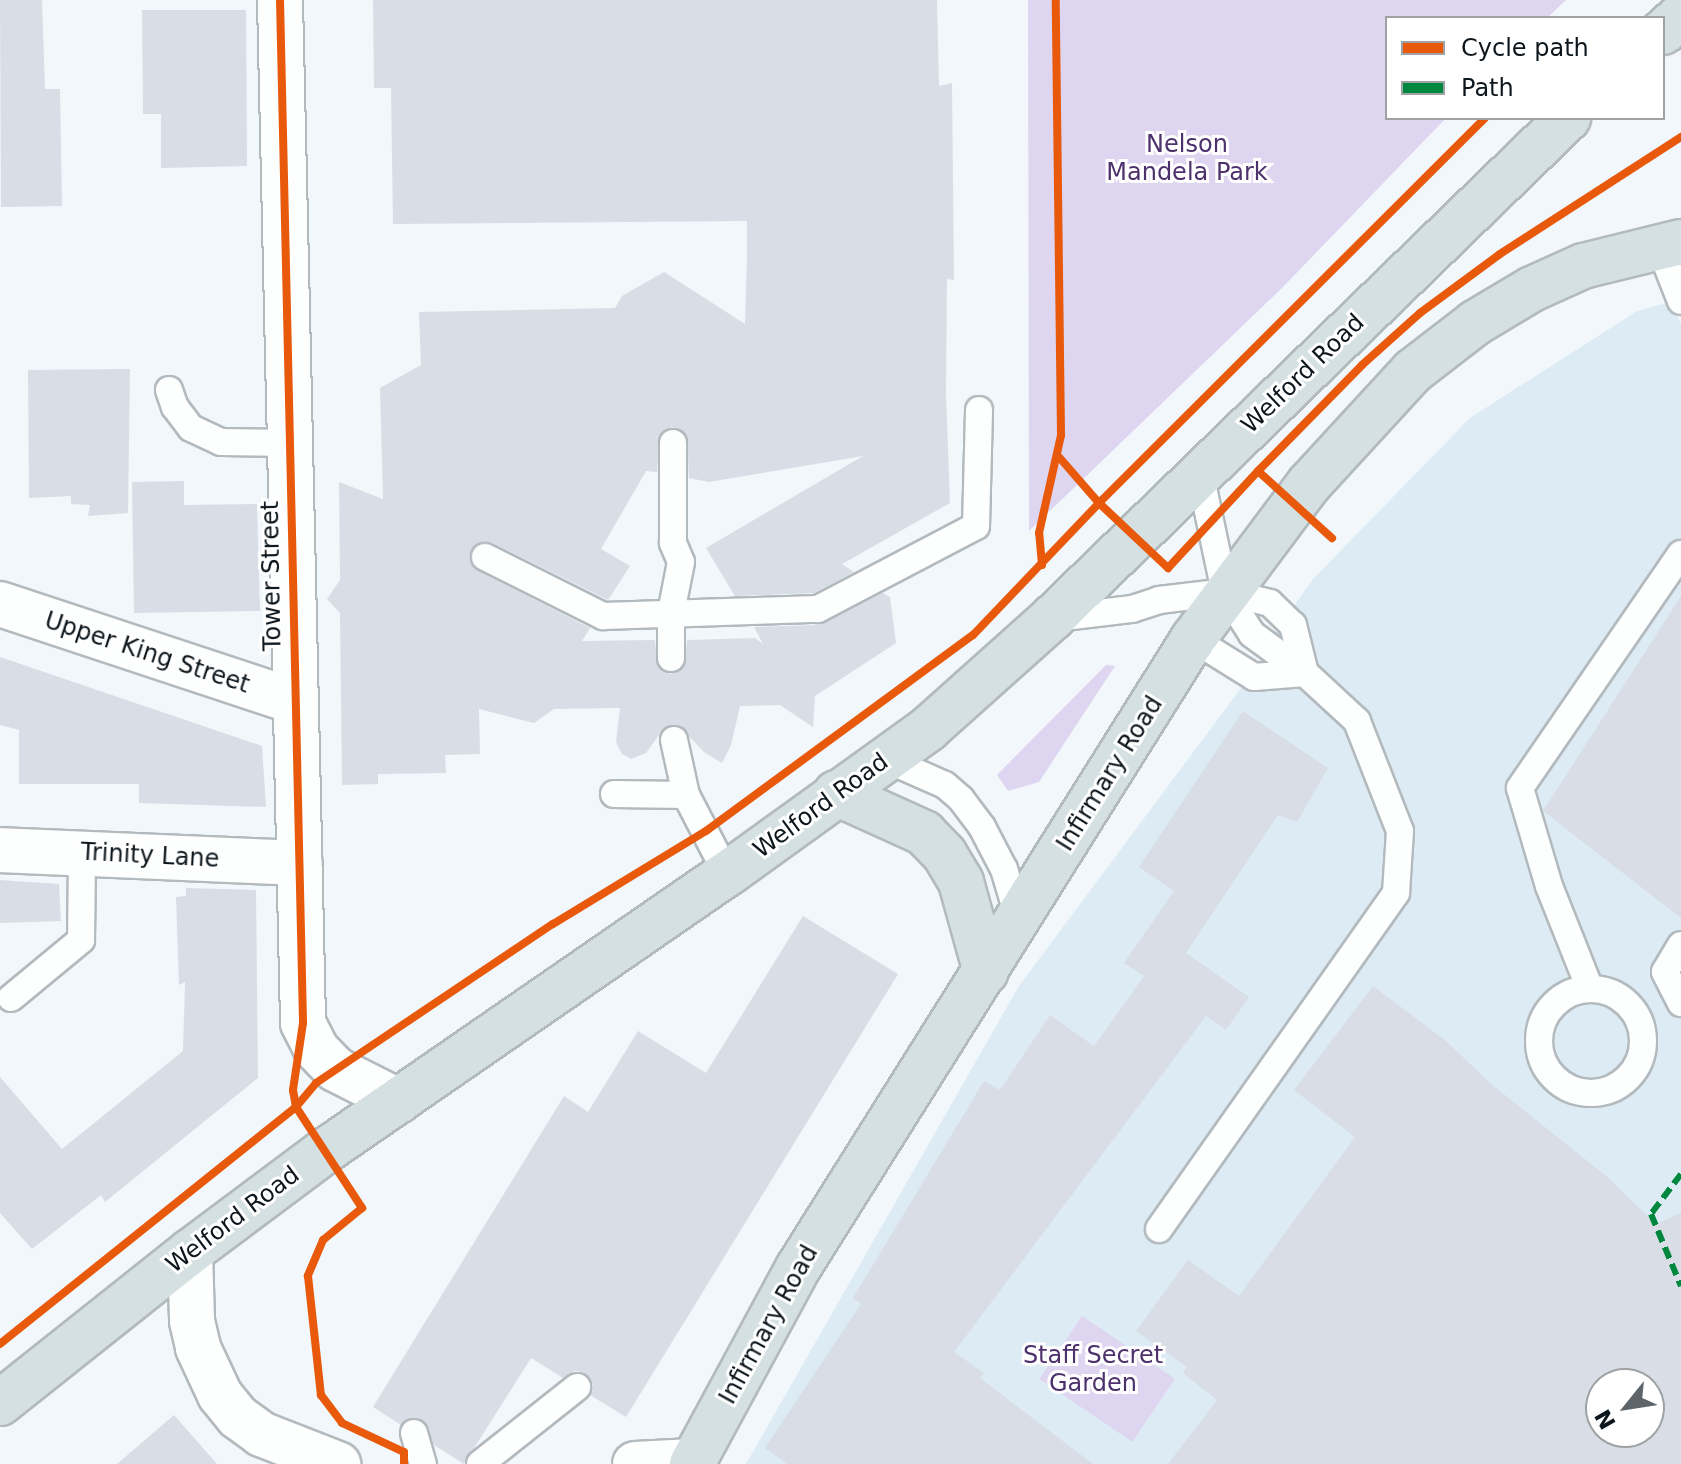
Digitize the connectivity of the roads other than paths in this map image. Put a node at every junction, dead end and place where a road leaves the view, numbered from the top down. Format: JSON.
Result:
{"nodes":[{"id":1,"x":280,"y":0,"type":"edge"},
{"id":2,"x":1681,"y":16,"type":"edge"},
{"id":3,"x":1665,"y":30,"type":"edge"},
{"id":4,"x":1566,"y":120,"type":"edge"},
{"id":5,"x":1670,"y":243,"type":"edge"},
{"id":6,"x":1681,"y":301,"type":"edge"},
{"id":7,"x":169,"y":390,"type":"dead end"},
{"id":8,"x":979,"y":410,"type":"dead end"},
{"id":9,"x":290,"y":443,"type":"junction"},
{"id":10,"x":673,"y":443,"type":"dead end"},
{"id":11,"x":1200,"y":473,"type":"junction"},
{"id":12,"x":1681,"y":554,"type":"edge"},
{"id":13,"x":485,"y":557,"type":"dead end"},
{"id":14,"x":1225,"y":592,"type":"junction"},
{"id":15,"x":0,"y":604,"type":"edge"},
{"id":16,"x":671,"y":613,"type":"junction"},
{"id":17,"x":1052,"y":618,"type":"junction"},
{"id":18,"x":1193,"y":639,"type":"junction"},
{"id":19,"x":671,"y":658,"type":"dead end"},
{"id":20,"x":1305,"y":673,"type":"junction"},
{"id":21,"x":294,"y":701,"type":"junction"},
{"id":22,"x":674,"y":740,"type":"dead end"},
{"id":23,"x":886,"y":759,"type":"junction"},
{"id":24,"x":836,"y":793,"type":"junction"},
{"id":25,"x":614,"y":794,"type":"dead end"},
{"id":26,"x":686,"y":795,"type":"junction"},
{"id":27,"x":0,"y":850,"type":"edge"},
{"id":28,"x":82,"y":853,"type":"junction"},
{"id":29,"x":300,"y":863,"type":"junction"},
{"id":30,"x":727,"y":874,"type":"junction"},
{"id":31,"x":1019,"y":919,"type":"junction"},
{"id":32,"x":1681,"y":945,"type":"edge"},
{"id":33,"x":986,"y":972,"type":"junction"},
{"id":34,"x":1590,"y":989,"type":"dead end"},
{"id":35,"x":11,"y":998,"type":"dead end"},
{"id":36,"x":1681,"y":1003,"type":"edge"},
{"id":37,"x":398,"y":1101,"type":"junction"},
{"id":38,"x":1159,"y":1229,"type":"dead end"},
{"id":39,"x":190,"y":1252,"type":"junction"},
{"id":40,"x":577,"y":1387,"type":"dead end"},
{"id":41,"x":0,"y":1403,"type":"edge"},
{"id":42,"x":414,"y":1433,"type":"dead end"},
{"id":43,"x":692,"y":1462,"type":"edge"},
{"id":44,"x":334,"y":1464,"type":"edge"},
{"id":45,"x":423,"y":1464,"type":"edge"},
{"id":46,"x":480,"y":1464,"type":"edge"},
{"id":47,"x":635,"y":1464,"type":"edge"}],
"edges":[{"from":1,"to":9,"type":"street","name":"Tower Street"},
{"from":2,"to":3,"type":"main road"},
{"from":4,"to":11,"type":"main road","name":"Welford Road"},
{"from":5,"to":6,"type":"lane"},
{"from":5,"to":14,"type":"main road","name":"Infirmary Road"},
{"from":7,"to":9,"type":"lane"},
{"from":8,"to":16,"type":"lane"},
{"from":9,"to":21,"type":"street","name":"Tower Street"},
{"from":10,"to":16,"type":"lane"},
{"from":11,"to":14,"type":"lane"},
{"from":11,"to":17,"type":"main road","name":"Welford Road"},
{"from":12,"to":34,"type":"lane"},
{"from":13,"to":16,"type":"lane"},
{"from":14,"to":17,"type":"lane"},
{"from":14,"to":18,"type":"main road","name":"Infirmary Road"},
{"from":14,"to":20,"type":"lane"},
{"from":15,"to":21,"type":"street","name":"Upper King Street"},
{"from":16,"to":19,"type":"lane"},
{"from":17,"to":23,"type":"main road","name":"Welford Road"},
{"from":18,"to":20,"type":"lane"},
{"from":18,"to":31,"type":"main road","name":"Infirmary Road"},
{"from":20,"to":38,"type":"lane"},
{"from":21,"to":29,"type":"street","name":"Tower Street"},
{"from":22,"to":26,"type":"lane"},
{"from":23,"to":24,"type":"main road","name":"Welford Road"},
{"from":23,"to":31,"type":"lane"},
{"from":24,"to":30,"type":"main road","name":"Welford Road"},
{"from":24,"to":33,"type":"main road"},
{"from":25,"to":26,"type":"lane"},
{"from":26,"to":30,"type":"lane"},
{"from":27,"to":28,"type":"street","name":"Trinity Lane"},
{"from":28,"to":29,"type":"street","name":"Trinity Lane"},
{"from":28,"to":35,"type":"lane"},
{"from":29,"to":37,"type":"street","name":"Tower Street"},
{"from":30,"to":37,"type":"main road","name":"Welford Road"},
{"from":31,"to":33,"type":"main road","name":"Infirmary Road"},
{"from":32,"to":36,"type":"lane"},
{"from":33,"to":43,"type":"main road","name":"Infirmary Road"},
{"from":37,"to":39,"type":"main road","name":"Welford Road"},
{"from":39,"to":41,"type":"main road","name":"Welford Road"},
{"from":39,"to":44,"type":"street"},
{"from":40,"to":46,"type":"lane"},
{"from":42,"to":45,"type":"lane"},
{"from":43,"to":47,"type":"street"}]}
